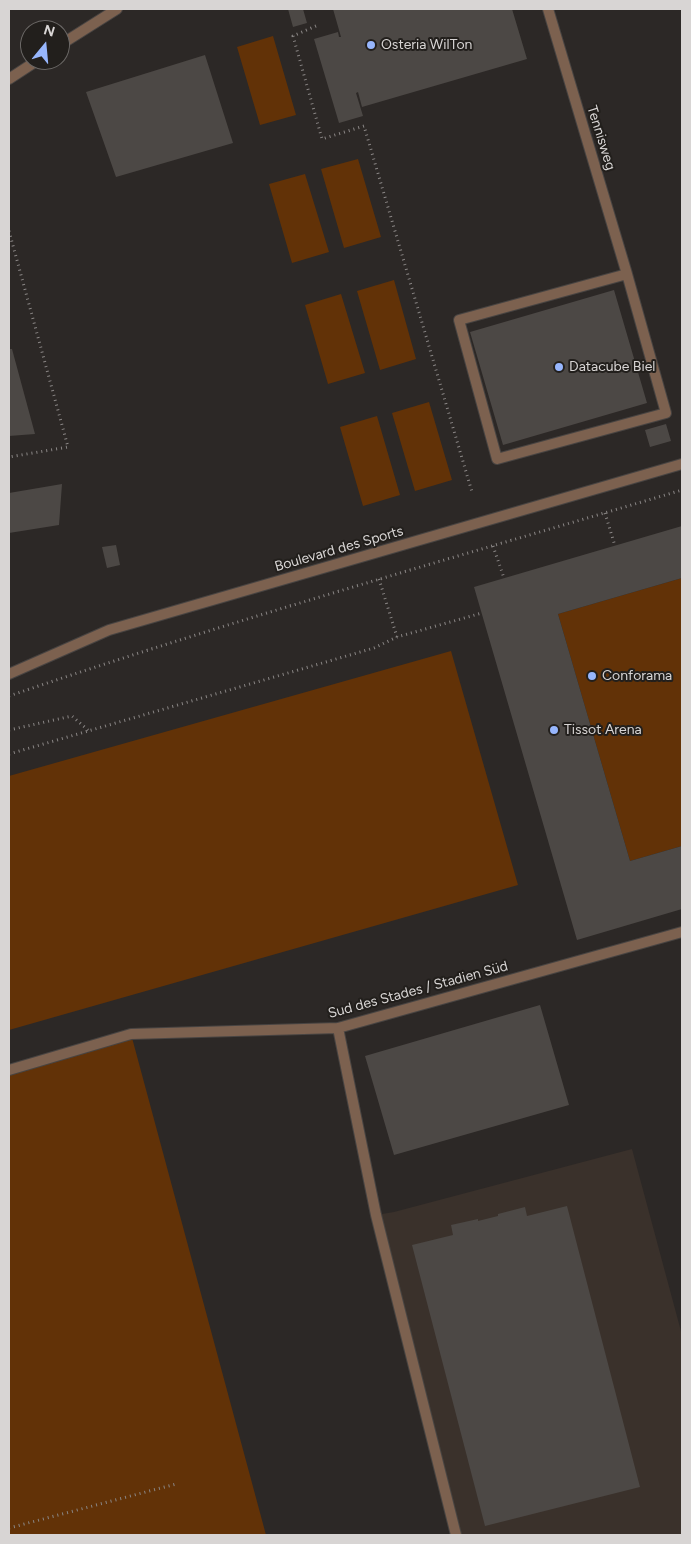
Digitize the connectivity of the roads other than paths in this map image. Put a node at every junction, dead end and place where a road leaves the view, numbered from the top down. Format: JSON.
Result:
{"nodes":[{"id":1,"x":117,"y":9,"type":"edge"},
{"id":2,"x":548,"y":9,"type":"edge"},
{"id":3,"x":70,"y":39,"type":"edge"},
{"id":4,"x":23,"y":70,"type":"edge"},
{"id":5,"x":9,"y":79,"type":"edge"},
{"id":6,"x":628,"y":274,"type":"junction"},
{"id":7,"x":682,"y":464,"type":"edge"},
{"id":8,"x":9,"y":674,"type":"edge"},
{"id":9,"x":682,"y":932,"type":"edge"},
{"id":10,"x":338,"y":1028,"type":"junction"},
{"id":11,"x":9,"y":1070,"type":"edge"},
{"id":12,"x":456,"y":1535,"type":"edge"}],
"edges":[{"from":1,"to":3,"type":"street"},
{"from":2,"to":6,"type":"street","name":"Tennisweg"},
{"from":4,"to":5,"type":"street"},
{"from":6,"to":6,"type":"street","name":"Tennisweg"},
{"from":7,"to":8,"type":"street","name":"Boulevard des Sports"},
{"from":9,"to":10,"type":"street","name":"Sud des Stades / Stadien Süd"},
{"from":10,"to":11,"type":"street","name":"Sud des Stades / Stadien Süd"},
{"from":10,"to":12,"type":"street"}]}
